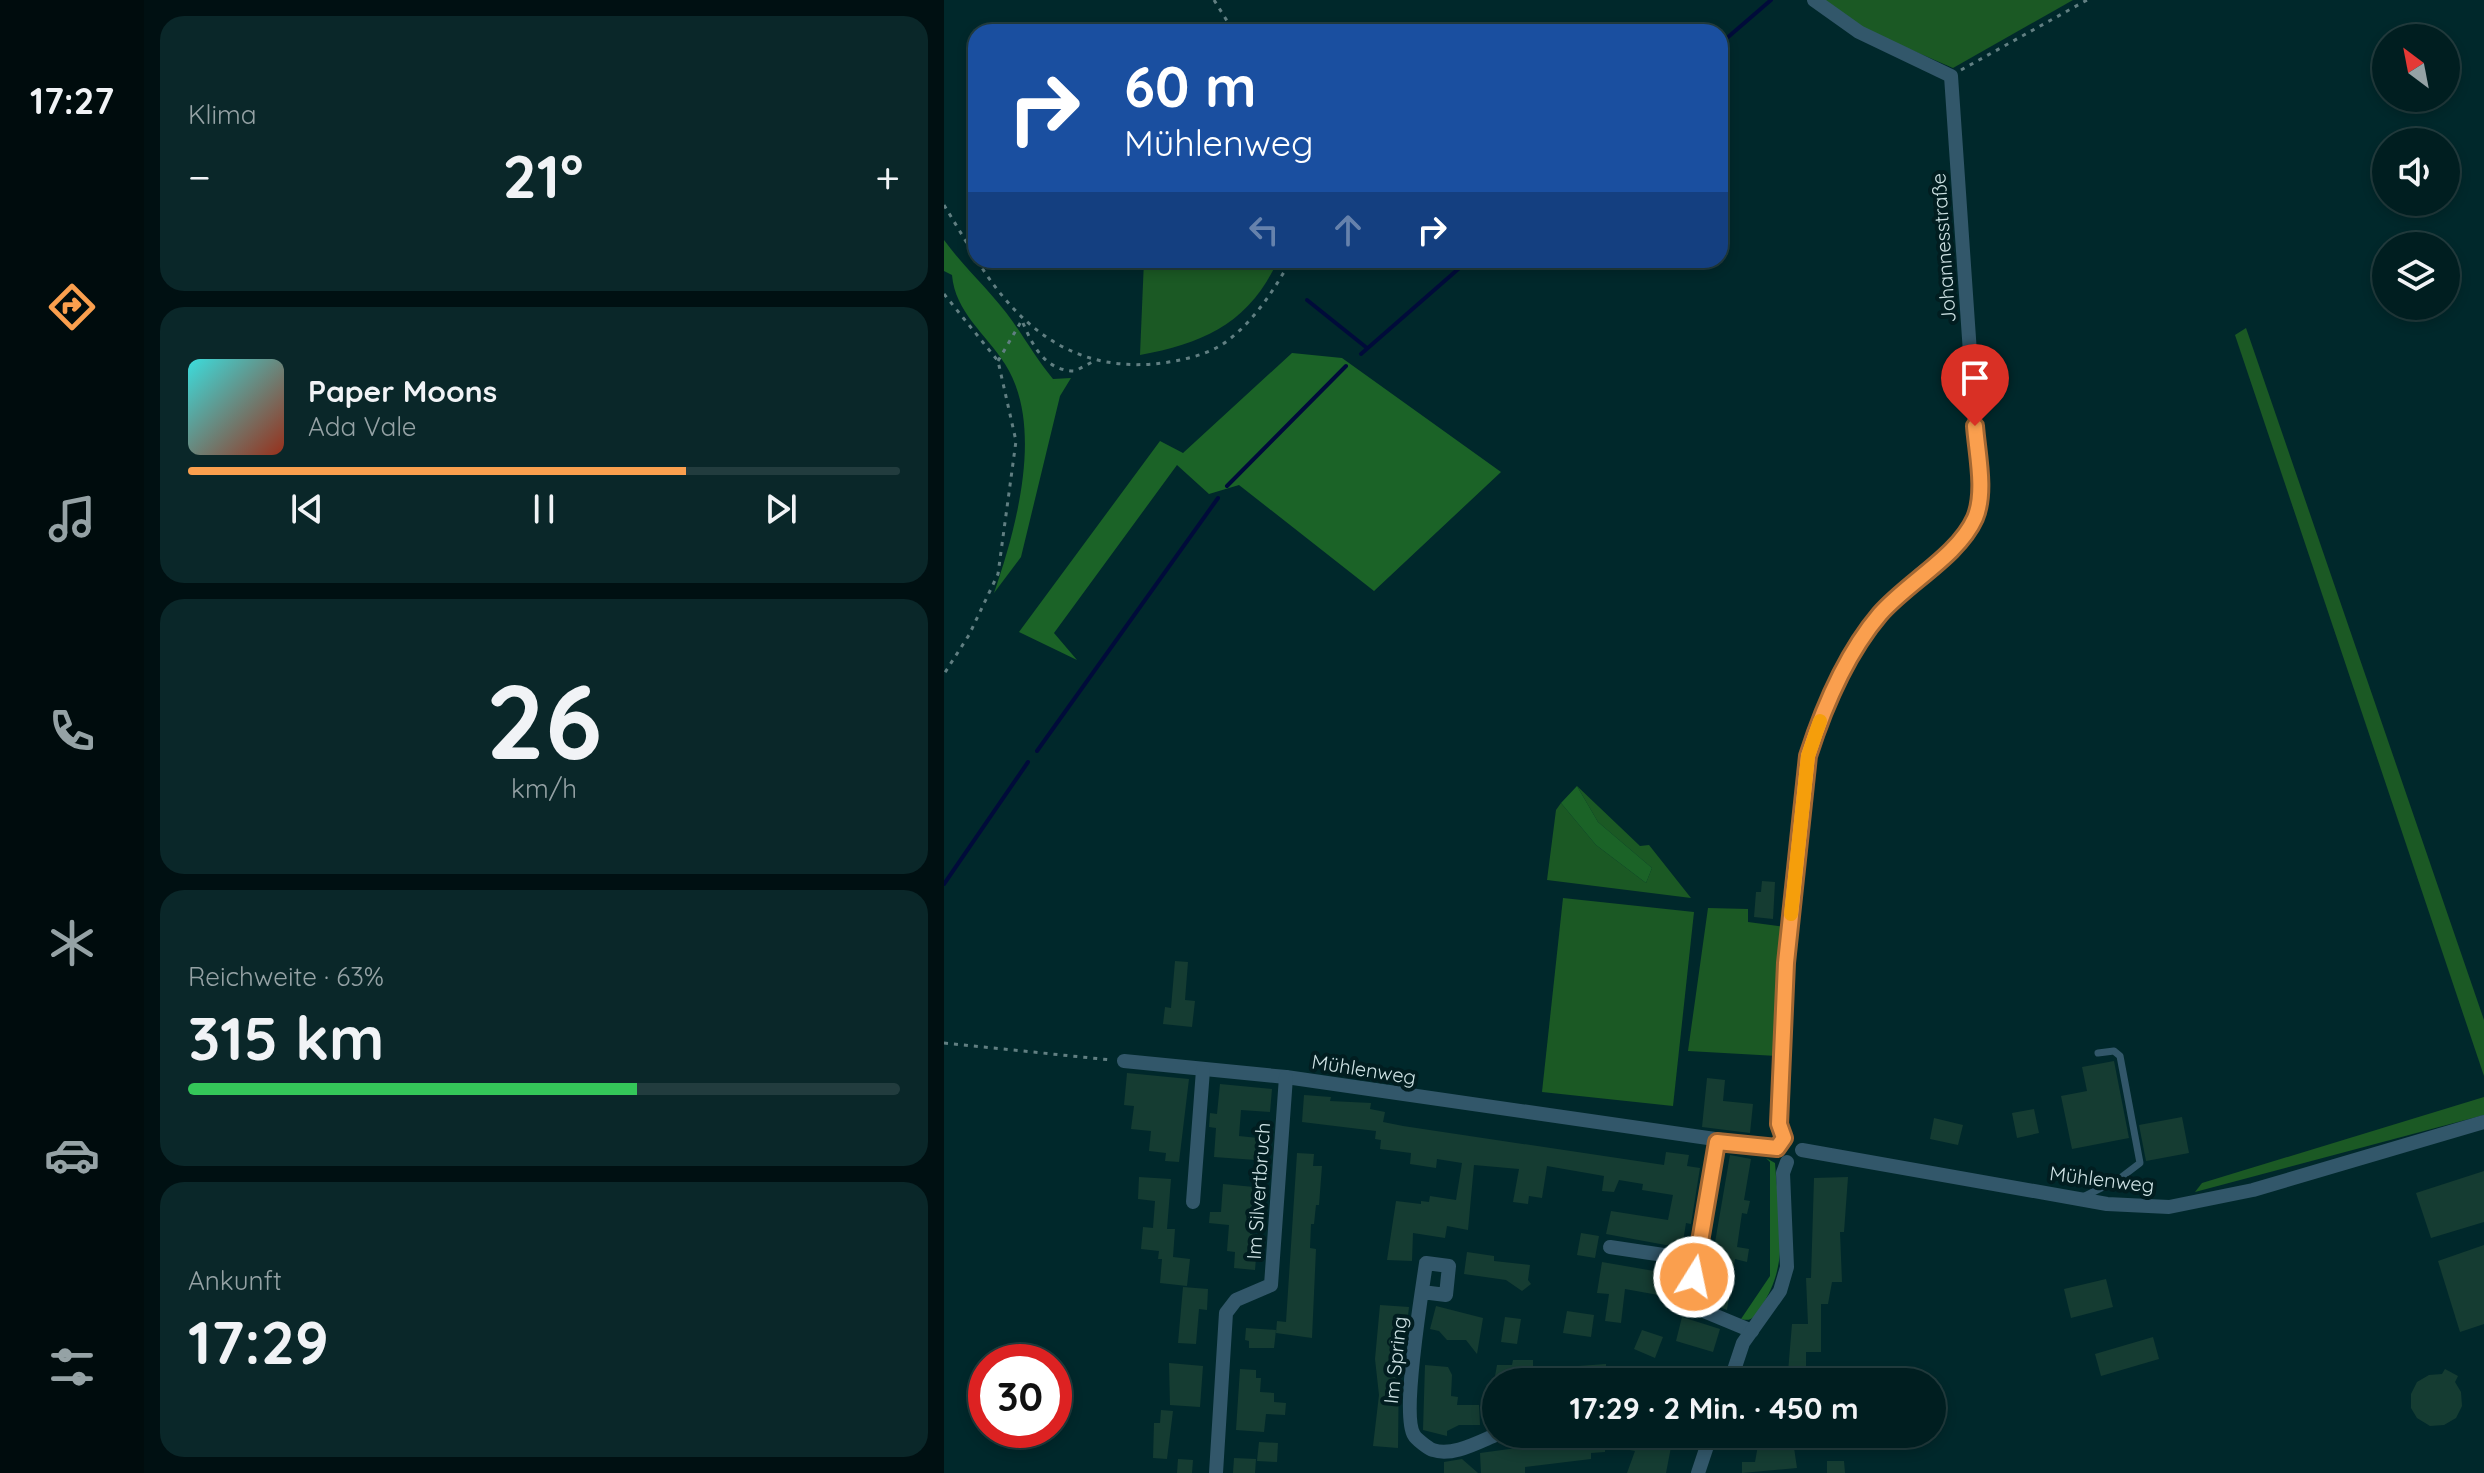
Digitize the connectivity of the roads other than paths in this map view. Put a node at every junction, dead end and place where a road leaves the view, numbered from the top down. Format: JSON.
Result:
{"nodes":[{"id":1,"x":1814,"y":0,"type":"edge"},
{"id":2,"x":2098,"y":1053,"type":"dead end"},
{"id":3,"x":1124,"y":1061,"type":"road end"},
{"id":4,"x":1203,"y":1070,"type":"junction"},
{"id":5,"x":1286,"y":1077,"type":"junction"},
{"id":6,"x":2484,"y":1122,"type":"edge"},
{"id":7,"x":1717,"y":1142,"type":"junction"},
{"id":8,"x":1780,"y":1143,"type":"junction"},
{"id":9,"x":1802,"y":1150,"type":"junction"},
{"id":10,"x":1787,"y":1162,"type":"junction"},
{"id":11,"x":2079,"y":1199,"type":"junction"},
{"id":12,"x":1193,"y":1202,"type":"dead end"},
{"id":13,"x":1610,"y":1247,"type":"dead end"},
{"id":14,"x":1697,"y":1260,"type":"junction"},
{"id":15,"x":1422,"y":1292,"type":"dead end"},
{"id":16,"x":1752,"y":1331,"type":"junction"},
{"id":17,"x":1735,"y":1368,"type":"edge"},
{"id":18,"x":1482,"y":1441,"type":"edge"},
{"id":19,"x":1707,"y":1448,"type":"edge"},
{"id":20,"x":1216,"y":1473,"type":"edge"},
{"id":21,"x":1698,"y":1473,"type":"edge"}],
"edges":[{"from":1,"to":8,"type":"street","name":"Johannesstraße"},
{"from":2,"to":11,"type":"lane"},
{"from":3,"to":4,"type":"street","name":"Mühlenweg"},
{"from":4,"to":5,"type":"street","name":"Mühlenweg"},
{"from":4,"to":12,"type":"street"},
{"from":5,"to":7,"type":"street","name":"Mühlenweg"},
{"from":5,"to":20,"type":"street","name":"Im Silvertbruch"},
{"from":6,"to":11,"type":"street","name":"Mühlenweg"},
{"from":7,"to":8,"type":"street","name":"Mühlenweg"},
{"from":7,"to":14,"type":"street"},
{"from":8,"to":9,"type":"street","name":"Mühlenweg"},
{"from":8,"to":10,"type":"street"},
{"from":9,"to":10,"type":"street"},
{"from":9,"to":11,"type":"street","name":"Mühlenweg"},
{"from":10,"to":16,"type":"street"},
{"from":13,"to":14,"type":"street"},
{"from":14,"to":16,"type":"street"},
{"from":15,"to":18,"type":"street","name":"Im Spring"},
{"from":16,"to":17,"type":"street"},
{"from":19,"to":21,"type":"street"}]}
